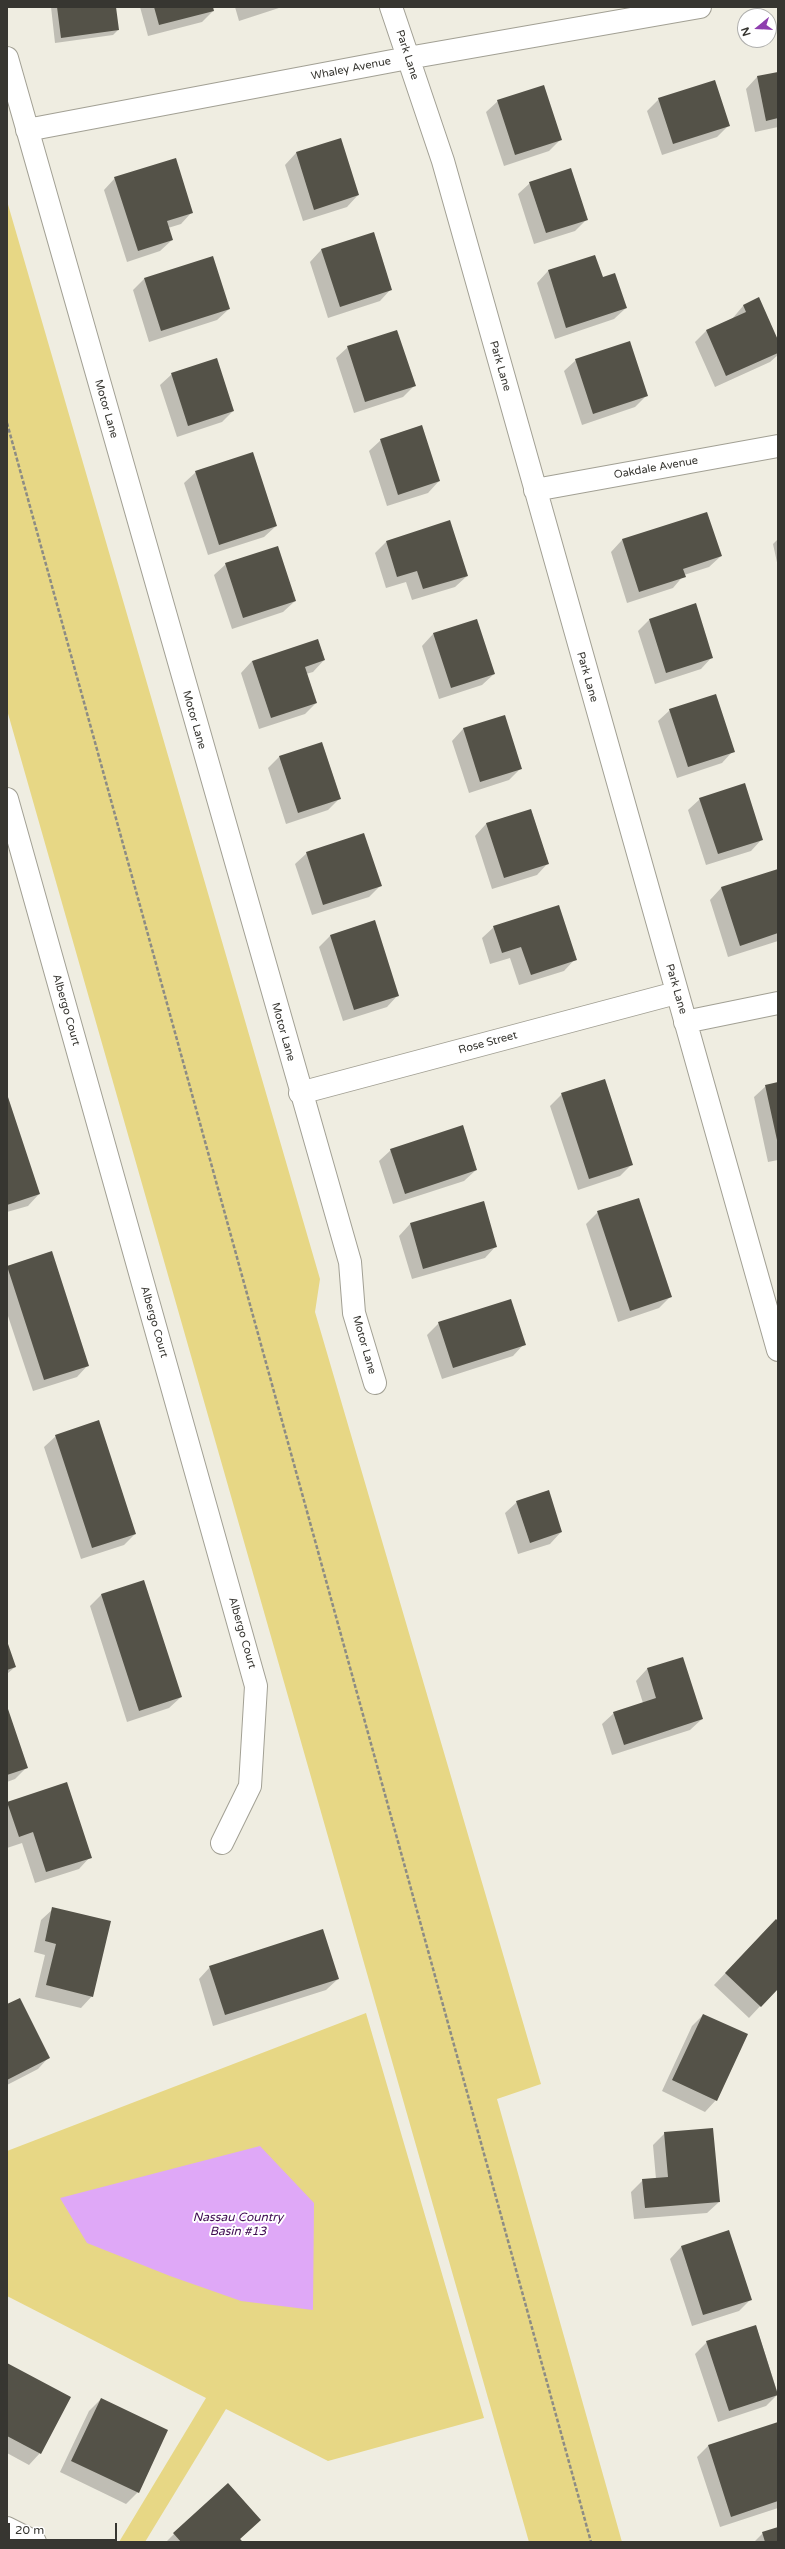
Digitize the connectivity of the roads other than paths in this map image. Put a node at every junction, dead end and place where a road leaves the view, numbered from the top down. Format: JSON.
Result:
{"nodes":[{"id":1,"x":391,"y":7,"type":"edge"},
{"id":2,"x":700,"y":7,"type":"edge"},
{"id":3,"x":7,"y":58,"type":"edge"},
{"id":4,"x":408,"y":58,"type":"junction"},
{"id":5,"x":27,"y":130,"type":"junction"},
{"id":6,"x":778,"y":446,"type":"edge"},
{"id":7,"x":535,"y":490,"type":"junction"},
{"id":8,"x":7,"y":800,"type":"edge"},
{"id":9,"x":676,"y":993,"type":"junction"},
{"id":10,"x":778,"y":1003,"type":"edge"},
{"id":11,"x":685,"y":1022,"type":"junction"},
{"id":12,"x":300,"y":1093,"type":"junction"},
{"id":13,"x":778,"y":1350,"type":"edge"},
{"id":14,"x":375,"y":1383,"type":"dead end"},
{"id":15,"x":222,"y":1843,"type":"dead end"},
{"id":16,"x":7,"y":2528,"type":"edge"},
{"id":17,"x":35,"y":2542,"type":"edge"}],
"edges":[{"from":1,"to":4,"type":"street","name":"Park Lane"},
{"from":2,"to":4,"type":"street","name":"Whaley Avenue"},
{"from":3,"to":5,"type":"street","name":"Motor Lane"},
{"from":4,"to":5,"type":"street","name":"Whaley Avenue"},
{"from":4,"to":7,"type":"street","name":"Park Lane"},
{"from":5,"to":12,"type":"street","name":"Motor Lane"},
{"from":6,"to":7,"type":"street","name":"Oakdale Avenue"},
{"from":7,"to":9,"type":"street","name":"Park Lane"},
{"from":8,"to":15,"type":"street","name":"Albergo Court"},
{"from":9,"to":11,"type":"street","name":"Park Lane"},
{"from":9,"to":12,"type":"street","name":"Rose Street"},
{"from":10,"to":11,"type":"street"},
{"from":11,"to":13,"type":"street","name":"Park Lane"},
{"from":12,"to":14,"type":"street","name":"Motor Lane"},
{"from":16,"to":17,"type":"street"}]}
